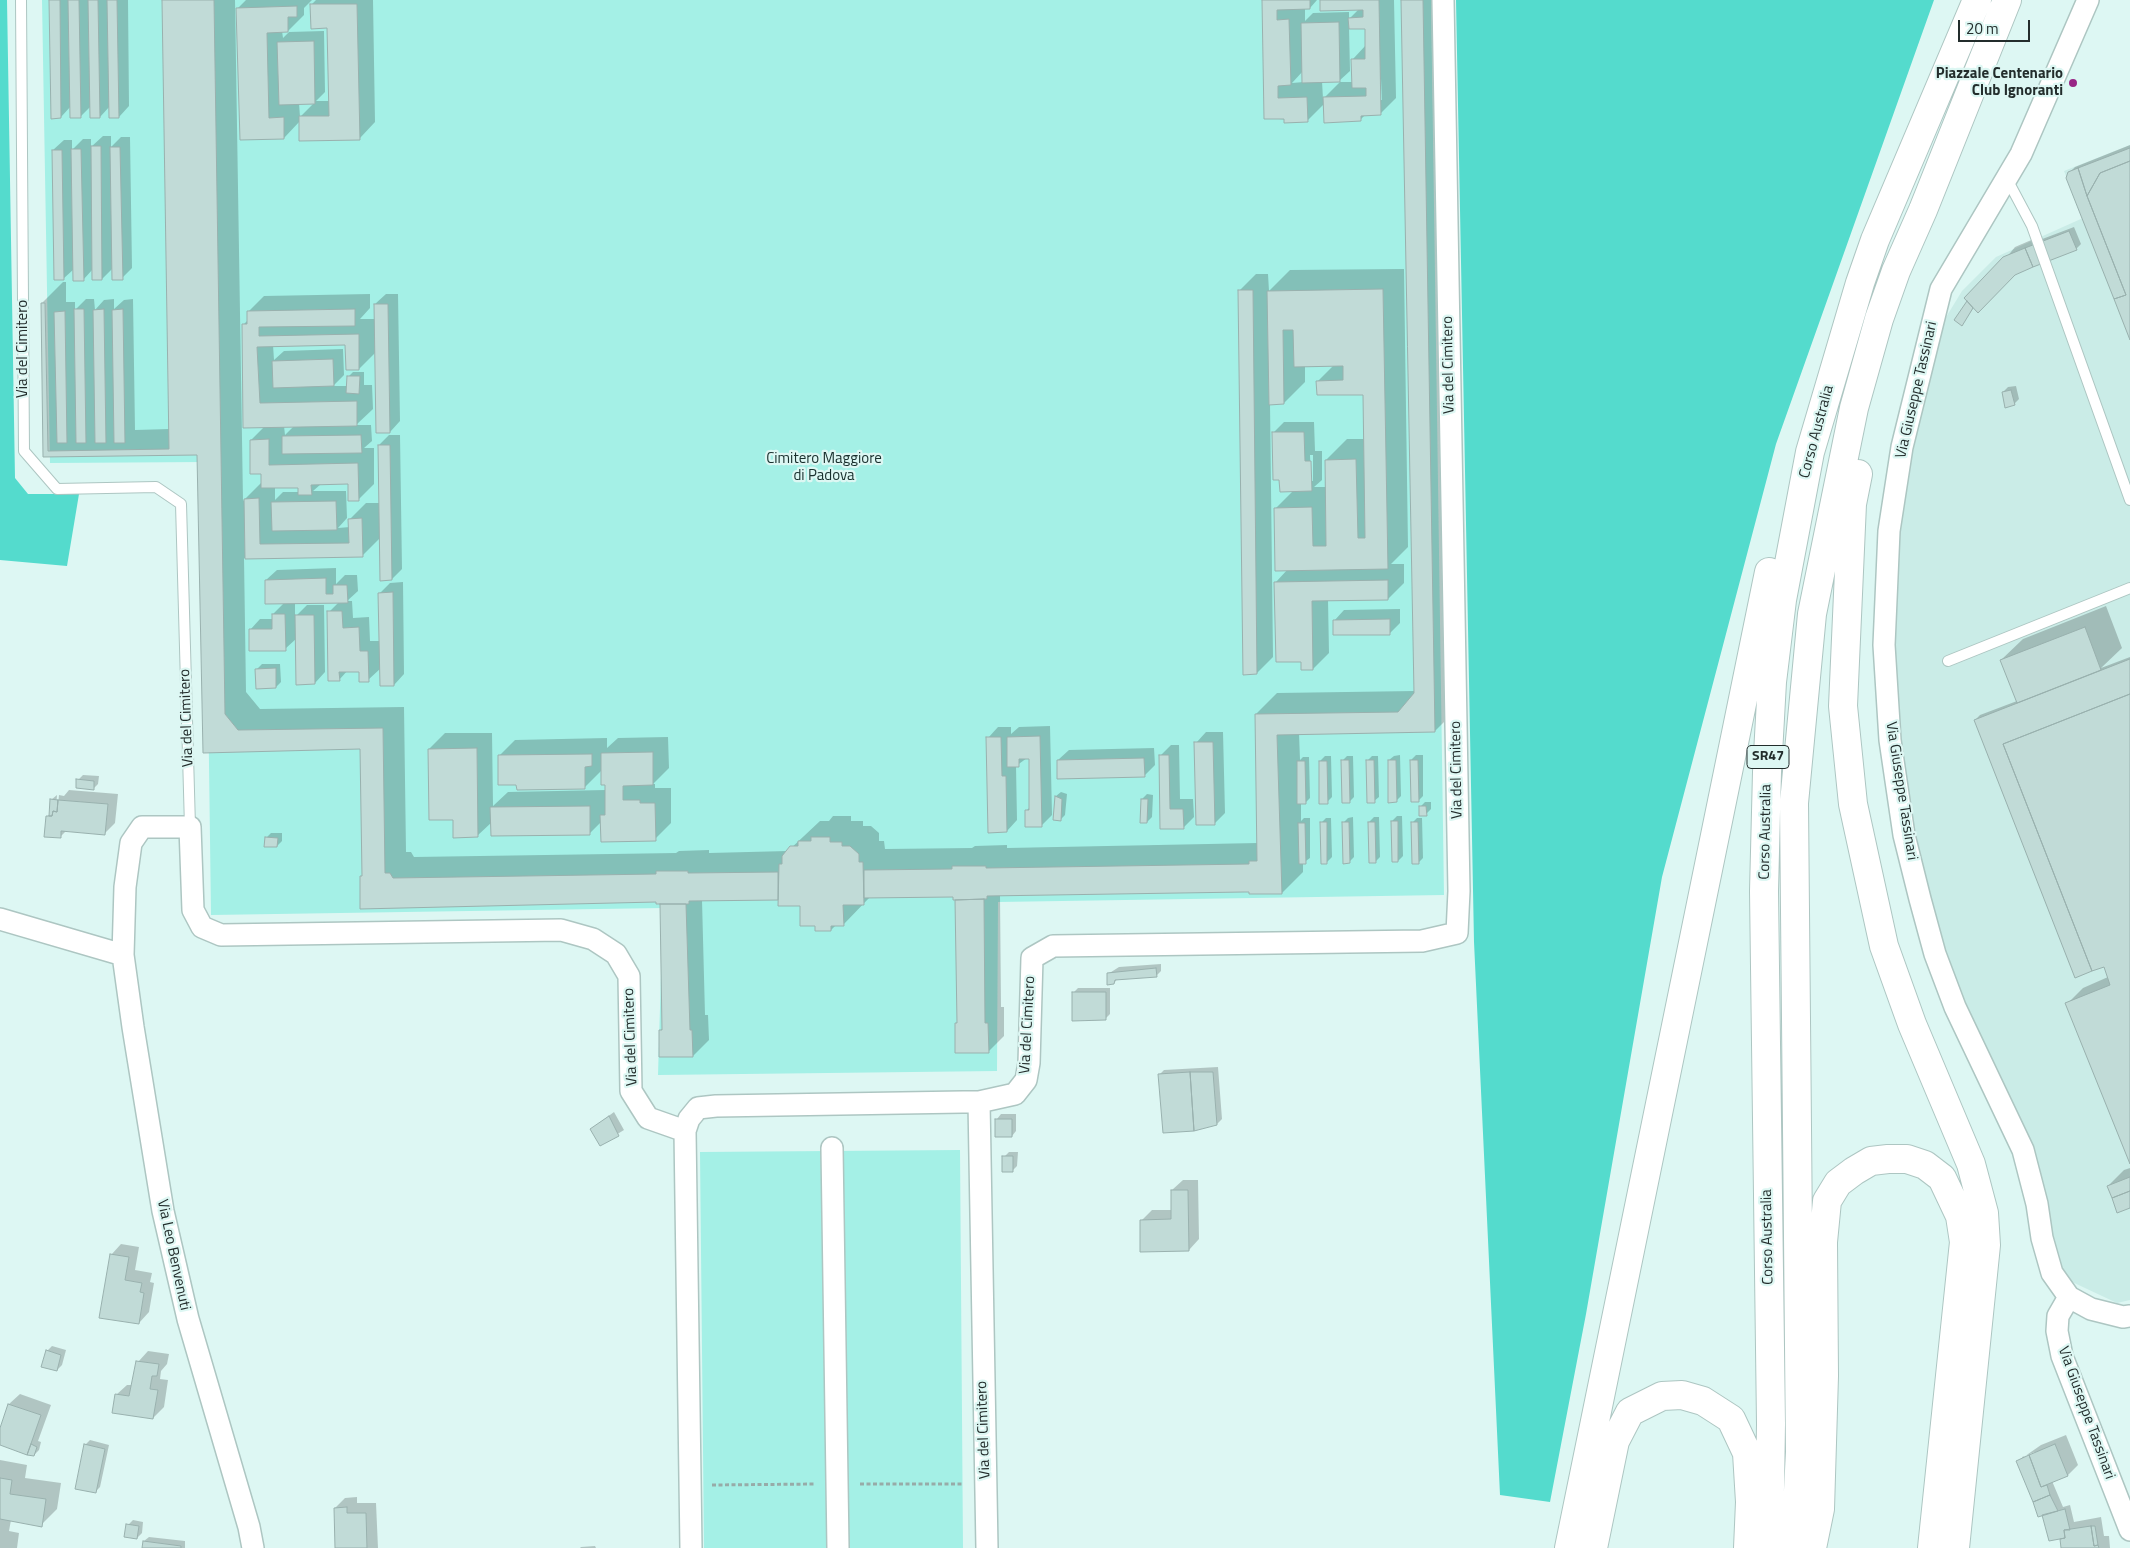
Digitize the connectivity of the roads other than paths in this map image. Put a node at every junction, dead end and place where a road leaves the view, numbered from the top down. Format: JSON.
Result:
{"nodes":[{"id":1,"x":21,"y":0,"type":"edge"},
{"id":2,"x":1443,"y":0,"type":"edge"},
{"id":3,"x":1977,"y":0,"type":"edge"},
{"id":4,"x":2007,"y":0,"type":"edge"},
{"id":5,"x":2088,"y":0,"type":"edge"},
{"id":6,"x":2007,"y":178,"type":"junction"},
{"id":7,"x":1851,"y":314,"type":"junction"},
{"id":8,"x":1878,"y":320,"type":"junction"},
{"id":9,"x":2130,"y":500,"type":"edge"},
{"id":10,"x":2130,"y":588,"type":"edge"},
{"id":11,"x":1948,"y":661,"type":"dead end"},
{"id":12,"x":190,"y":826,"type":"junction"},
{"id":13,"x":0,"y":919,"type":"edge"},
{"id":14,"x":122,"y":955,"type":"junction"},
{"id":15,"x":979,"y":1102,"type":"junction"},
{"id":16,"x":685,"y":1131,"type":"junction"},
{"id":17,"x":832,"y":1148,"type":"dead end"},
{"id":18,"x":2070,"y":1297,"type":"junction"},
{"id":19,"x":2130,"y":1316,"type":"edge"},
{"id":20,"x":2130,"y":1530,"type":"edge"},
{"id":21,"x":254,"y":1548,"type":"edge"},
{"id":22,"x":691,"y":1548,"type":"edge"},
{"id":23,"x":838,"y":1548,"type":"edge"},
{"id":24,"x":987,"y":1548,"type":"edge"},
{"id":25,"x":1569,"y":1548,"type":"edge"},
{"id":26,"x":1593,"y":1548,"type":"edge"},
{"id":27,"x":1748,"y":1548,"type":"edge"},
{"id":28,"x":1769,"y":1548,"type":"edge"},
{"id":29,"x":1796,"y":1548,"type":"edge"},
{"id":30,"x":1812,"y":1548,"type":"edge"},
{"id":31,"x":1932,"y":1548,"type":"edge"},
{"id":32,"x":1954,"y":1548,"type":"edge"}],
"edges":[{"from":1,"to":12,"type":"lane","name":"Via del Cimitero"},
{"from":2,"to":15,"type":"street","name":"Via del Cimitero"},
{"from":3,"to":7,"type":"highway","name":"Corso Australia","number":"SR47"},
{"from":4,"to":8,"type":"highway","name":"Corso Australia","number":"SR47"},
{"from":5,"to":6,"type":"street"},
{"from":6,"to":9,"type":"lane"},
{"from":6,"to":18,"type":"street","name":"Via Giuseppe Tassinari"},
{"from":7,"to":25,"type":"highway"},
{"from":7,"to":28,"type":"highway","name":"Corso Australia","number":"SR47"},
{"from":8,"to":29,"type":"highway","name":"Corso Australia","number":"SR47"},
{"from":8,"to":32,"type":"highway"},
{"from":10,"to":11,"type":"lane"},
{"from":12,"to":14,"type":"street","name":"Via Leo Benvenuti"},
{"from":12,"to":16,"type":"street","name":"Via del Cimitero"},
{"from":13,"to":14,"type":"street"},
{"from":14,"to":21,"type":"street","name":"Via Leo Benvenuti"},
{"from":15,"to":16,"type":"street","name":"Via del Cimitero"},
{"from":15,"to":24,"type":"street","name":"Via del Cimitero"},
{"from":16,"to":22,"type":"street","name":"Via del Cimitero"},
{"from":17,"to":23,"type":"street"},
{"from":18,"to":19,"type":"street","name":"Via Giuseppe Tassinari"},
{"from":18,"to":20,"type":"street","name":"Via Giuseppe Tassinari"},
{"from":26,"to":27,"type":"highway"},
{"from":30,"to":31,"type":"highway"}]}
